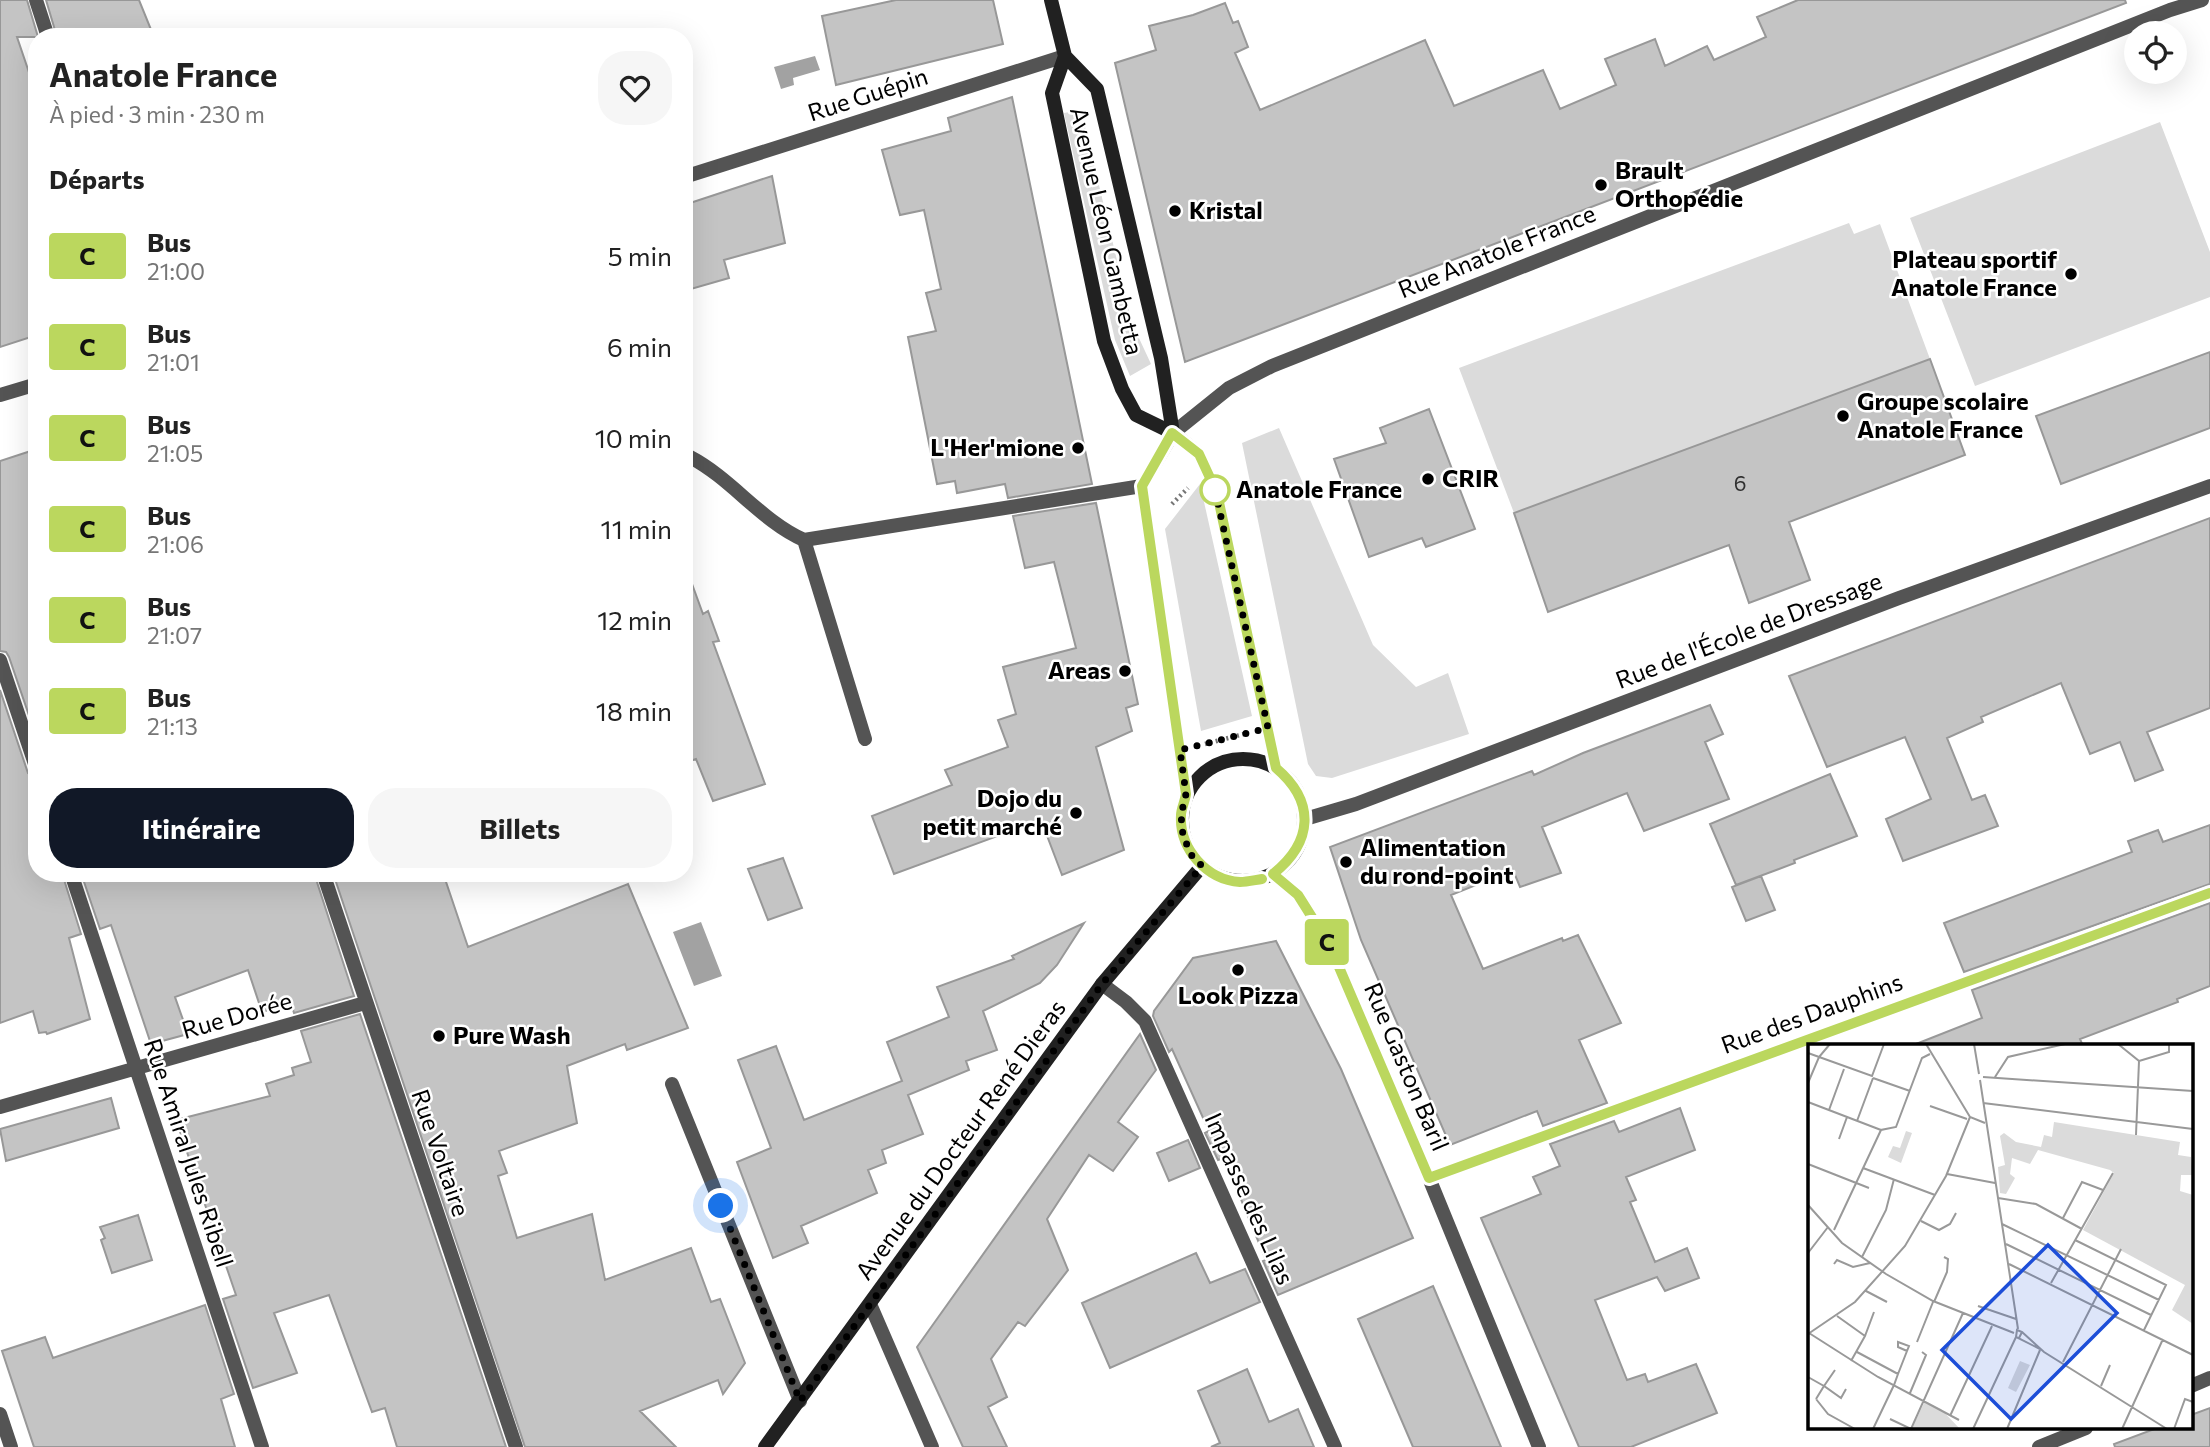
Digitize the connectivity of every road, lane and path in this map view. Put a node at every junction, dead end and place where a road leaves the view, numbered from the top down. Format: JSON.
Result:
{"nodes":[{"id":1,"x":36,"y":0,"type":"edge"},
{"id":2,"x":1051,"y":0,"type":"edge"},
{"id":3,"x":2202,"y":0,"type":"edge"},
{"id":4,"x":45,"y":28,"type":"edge"},
{"id":5,"x":1065,"y":56,"type":"junction"},
{"id":6,"x":693,"y":174,"type":"edge"},
{"id":7,"x":28,"y":387,"type":"edge"},
{"id":8,"x":0,"y":395,"type":"edge"},
{"id":9,"x":1172,"y":433,"type":"junction"},
{"id":10,"x":693,"y":459,"type":"edge"},
{"id":11,"x":1208,"y":470,"type":"junction"},
{"id":12,"x":1142,"y":486,"type":"junction"},
{"id":13,"x":2210,"y":486,"type":"edge"},
{"id":14,"x":1148,"y":526,"type":"junction"},
{"id":15,"x":804,"y":540,"type":"junction"},
{"id":16,"x":0,"y":660,"type":"edge"},
{"id":17,"x":1268,"y":728,"type":"junction"},
{"id":18,"x":865,"y":739,"type":"dead end"},
{"id":19,"x":28,"y":743,"type":"edge"},
{"id":20,"x":1180,"y":750,"type":"junction"},
{"id":21,"x":1276,"y":768,"type":"junction"},
{"id":22,"x":1186,"y":794,"type":"junction"},
{"id":23,"x":1305,"y":819,"type":"junction"},
{"id":24,"x":1202,"y":866,"type":"junction"},
{"id":25,"x":1273,"y":874,"type":"junction"},
{"id":26,"x":74,"y":882,"type":"edge"},
{"id":27,"x":326,"y":882,"type":"edge"},
{"id":28,"x":2210,"y":893,"type":"edge"},
{"id":29,"x":1102,"y":984,"type":"junction"},
{"id":30,"x":365,"y":1003,"type":"junction"},
{"id":31,"x":136,"y":1068,"type":"junction"},
{"id":32,"x":672,"y":1084,"type":"dead end"},
{"id":33,"x":0,"y":1107,"type":"edge"},
{"id":34,"x":1429,"y":1178,"type":"junction"},
{"id":35,"x":870,"y":1304,"type":"junction"},
{"id":36,"x":2210,"y":1378,"type":"edge"},
{"id":37,"x":2192,"y":1385,"type":"edge"},
{"id":38,"x":800,"y":1401,"type":"junction"},
{"id":39,"x":0,"y":1414,"type":"edge"},
{"id":40,"x":2081,"y":1430,"type":"edge"},
{"id":41,"x":11,"y":1447,"type":"edge"},
{"id":42,"x":262,"y":1447,"type":"edge"},
{"id":43,"x":516,"y":1447,"type":"edge"},
{"id":44,"x":765,"y":1447,"type":"edge"},
{"id":45,"x":932,"y":1447,"type":"edge"},
{"id":46,"x":1335,"y":1447,"type":"edge"},
{"id":47,"x":1539,"y":1447,"type":"edge"},
{"id":48,"x":2039,"y":1447,"type":"edge"}],
"edges":[{"from":1,"to":4,"type":"street"},
{"from":2,"to":5,"type":"main road"},
{"from":3,"to":9,"type":"street","name":"Rue Anatole France"},
{"from":5,"to":6,"type":"street","name":"Rue Guépin"},
{"from":5,"to":9,"type":"main road","name":"Avenue Léon Gambetta"},
{"from":5,"to":9,"type":"main road","name":"Avenue Léon Gambetta"},
{"from":7,"to":8,"type":"street"},
{"from":9,"to":11,"type":"main road","name":"Avenue Léon Gambetta"},
{"from":9,"to":12,"type":"main road"},
{"from":10,"to":15,"type":"street"},
{"from":11,"to":14,"type":"path"},
{"from":11,"to":17,"type":"main road","name":"Avenue Léon Gambetta"},
{"from":12,"to":14,"type":"main road"},
{"from":12,"to":15,"type":"street"},
{"from":13,"to":23,"type":"street","name":"Rue de l'École de Dressage"},
{"from":14,"to":20,"type":"main road"},
{"from":15,"to":18,"type":"street"},
{"from":16,"to":19,"type":"street"},
{"from":17,"to":20,"type":"path"},
{"from":17,"to":21,"type":"main road","name":"Avenue Léon Gambetta"},
{"from":20,"to":22,"type":"main road"},
{"from":21,"to":22,"type":"main road"},
{"from":21,"to":23,"type":"main road"},
{"from":22,"to":24,"type":"main road"},
{"from":23,"to":25,"type":"main road"},
{"from":24,"to":25,"type":"main road"},
{"from":24,"to":29,"type":"main road","name":"Avenue du Docteur René Dieras"},
{"from":25,"to":34,"type":"street","name":"Rue Gaston Baril"},
{"from":26,"to":31,"type":"street","name":"Rue Amiral Jules Ribell"},
{"from":27,"to":30,"type":"street","name":"Rue Voltaire"},
{"from":28,"to":34,"type":"street","name":"Rue des Dauphins"},
{"from":29,"to":35,"type":"main road","name":"Avenue du Docteur René Dieras"},
{"from":29,"to":46,"type":"street","name":"Impasse des Lilas"},
{"from":30,"to":31,"type":"street","name":"Rue Dorée"},
{"from":30,"to":43,"type":"street","name":"Rue Voltaire"},
{"from":31,"to":33,"type":"street","name":"Rue Dorée"},
{"from":31,"to":42,"type":"street","name":"Rue Amiral Jules Ribell"},
{"from":32,"to":38,"type":"street"},
{"from":34,"to":47,"type":"street","name":"Rue Gaston Baril"},
{"from":35,"to":38,"type":"main road","name":"Avenue du Docteur René Dieras"},
{"from":35,"to":45,"type":"street"},
{"from":36,"to":37,"type":"street"},
{"from":38,"to":44,"type":"main road","name":"Avenue du Docteur René Dieras"},
{"from":39,"to":41,"type":"street"},
{"from":40,"to":48,"type":"street"}]}
